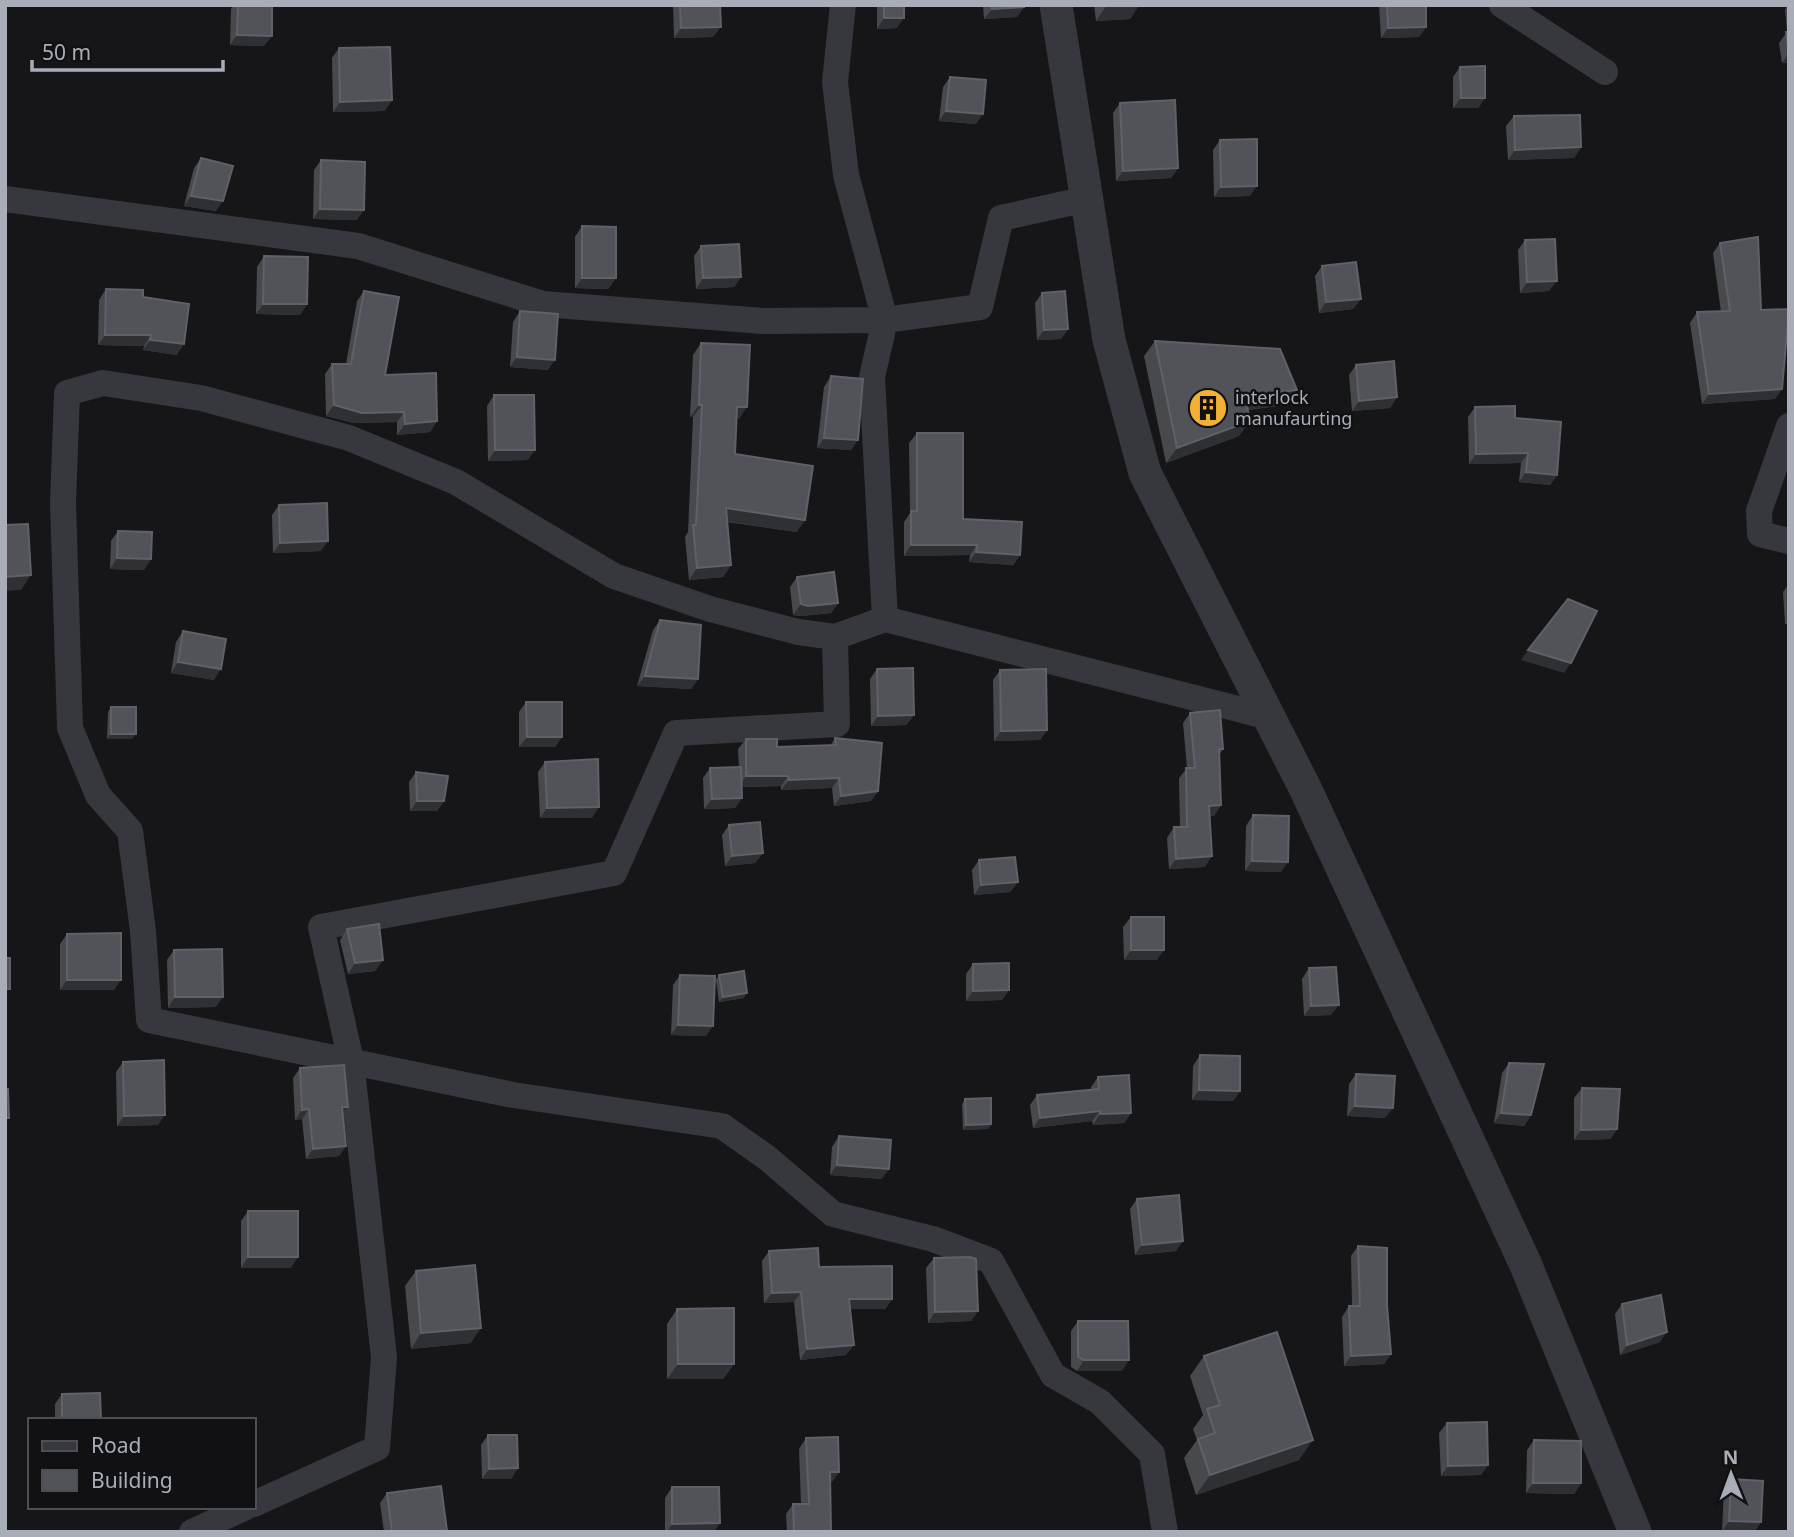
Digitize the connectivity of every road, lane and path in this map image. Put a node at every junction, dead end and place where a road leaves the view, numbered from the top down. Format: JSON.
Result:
{"nodes":[{"id":1,"x":844,"y":5,"type":"edge"},
{"id":2,"x":1056,"y":5,"type":"edge"},
{"id":3,"x":1502,"y":5,"type":"edge"},
{"id":4,"x":1605,"y":72,"type":"dead end"},
{"id":5,"x":5,"y":199,"type":"edge"},
{"id":6,"x":1087,"y":199,"type":"junction"},
{"id":7,"x":885,"y":320,"type":"junction"},
{"id":8,"x":1789,"y":426,"type":"edge"},
{"id":9,"x":1789,"y":541,"type":"edge"},
{"id":10,"x":885,"y":619,"type":"junction"},
{"id":11,"x":835,"y":637,"type":"junction"},
{"id":12,"x":1269,"y":717,"type":"junction"},
{"id":13,"x":351,"y":1061,"type":"junction"},
{"id":14,"x":256,"y":1503,"type":"edge"},
{"id":15,"x":242,"y":1509,"type":"edge"},
{"id":16,"x":192,"y":1532,"type":"edge"},
{"id":17,"x":1165,"y":1532,"type":"edge"},
{"id":18,"x":1635,"y":1532,"type":"edge"}],
"edges":[{"from":1,"to":7,"type":"street"},
{"from":2,"to":6,"type":"street"},
{"from":3,"to":4,"type":"street"},
{"from":5,"to":7,"type":"street"},
{"from":6,"to":7,"type":"street"},
{"from":6,"to":12,"type":"street"},
{"from":7,"to":10,"type":"street"},
{"from":8,"to":9,"type":"street"},
{"from":10,"to":11,"type":"street"},
{"from":10,"to":12,"type":"street"},
{"from":11,"to":13,"type":"street"},
{"from":11,"to":13,"type":"street"},
{"from":12,"to":18,"type":"street"},
{"from":13,"to":14,"type":"street"},
{"from":13,"to":17,"type":"street"},
{"from":15,"to":16,"type":"street"}]}
